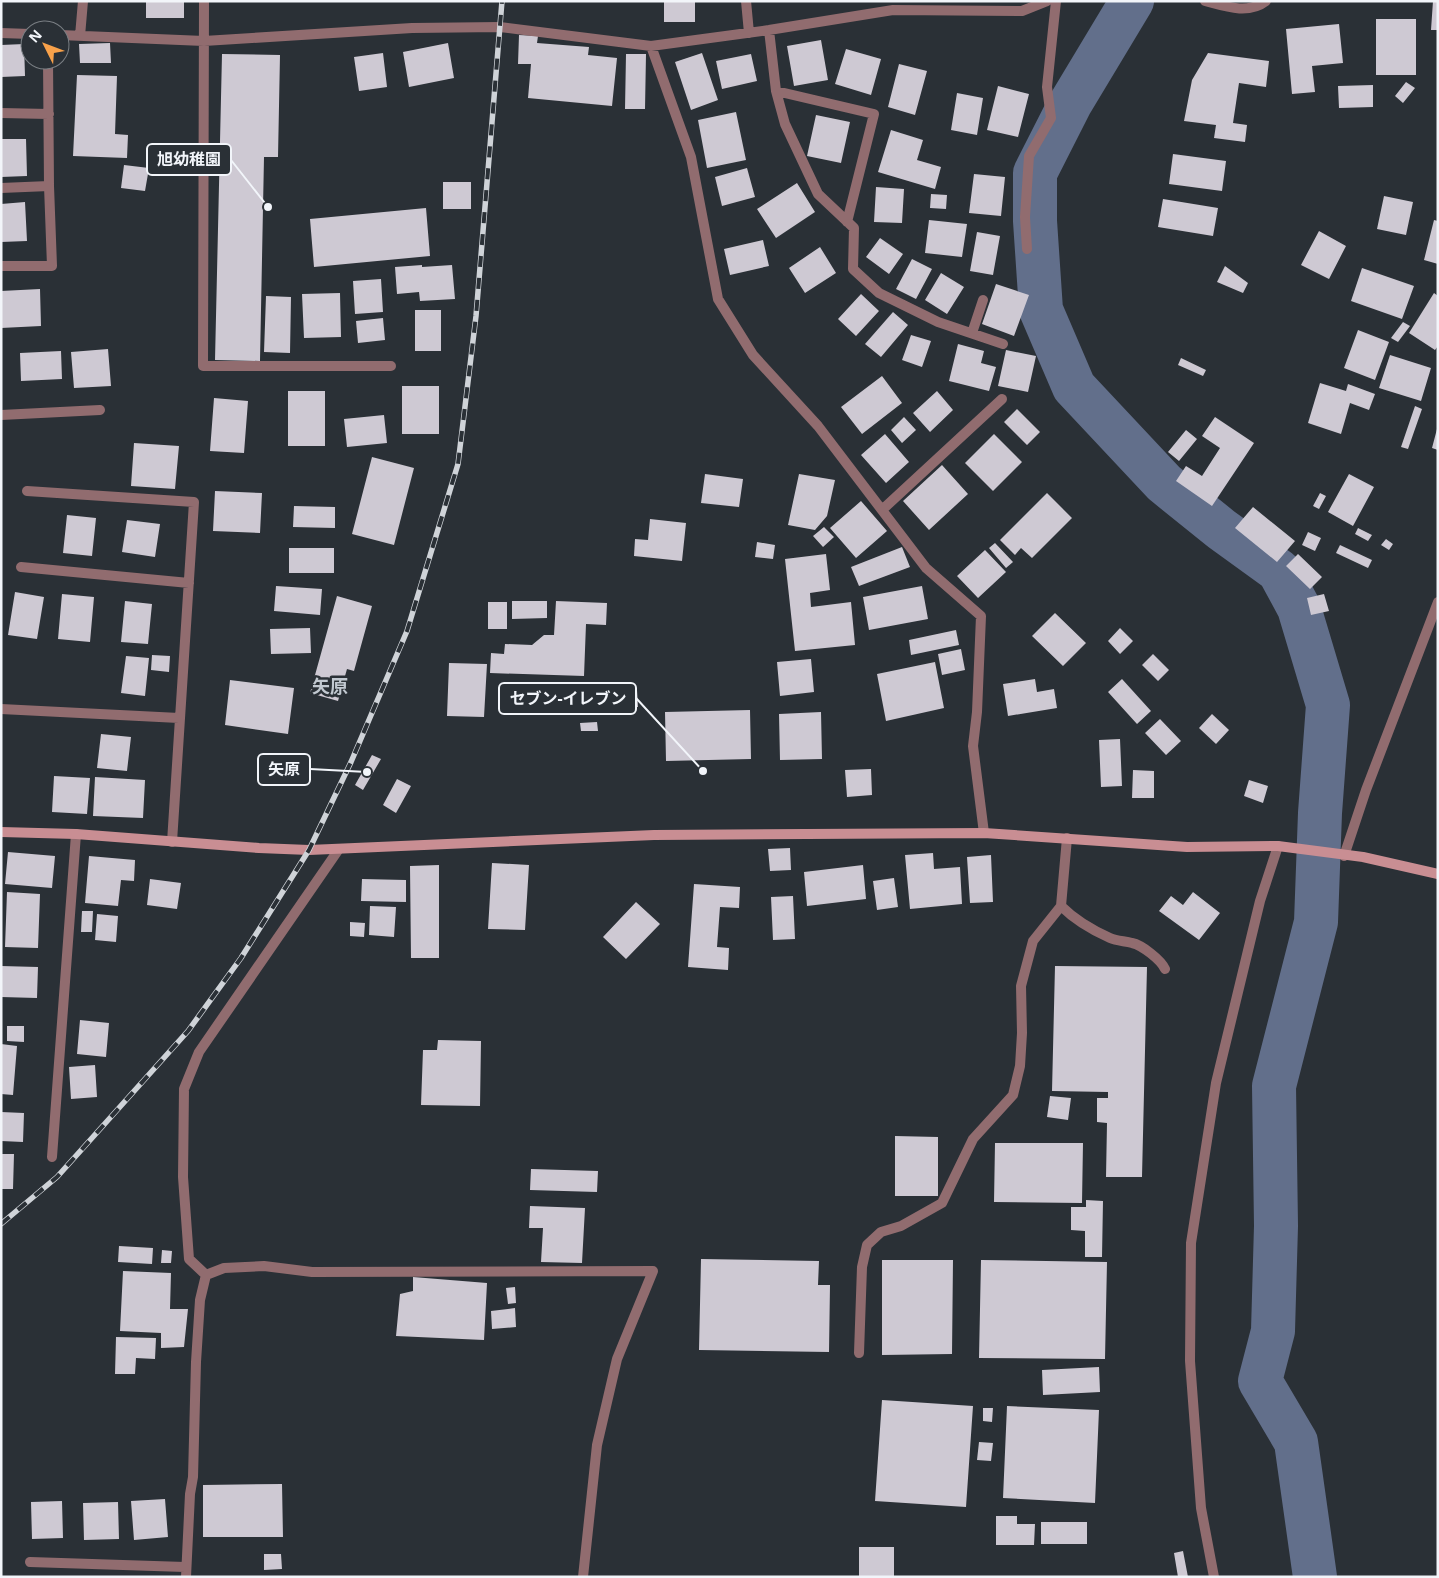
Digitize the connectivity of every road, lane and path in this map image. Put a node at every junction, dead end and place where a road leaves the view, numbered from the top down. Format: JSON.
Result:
{"nodes":[{"id":1,"x":83,"y":1,"type":"edge"},
{"id":2,"x":204,"y":1,"type":"edge"},
{"id":3,"x":746,"y":1,"type":"edge"},
{"id":4,"x":1047,"y":1,"type":"edge"},
{"id":5,"x":1056,"y":1,"type":"edge"},
{"id":6,"x":1205,"y":1,"type":"edge"},
{"id":7,"x":1266,"y":1,"type":"edge"},
{"id":8,"x":769,"y":30,"type":"junction"},
{"id":9,"x":1,"y":33,"type":"edge"},
{"id":10,"x":749,"y":33,"type":"junction"},
{"id":11,"x":20,"y":34,"type":"edge"},
{"id":12,"x":70,"y":36,"type":"edge"},
{"id":13,"x":80,"y":36,"type":"junction"},
{"id":14,"x":204,"y":41,"type":"junction"},
{"id":15,"x":651,"y":46,"type":"junction"},
{"id":16,"x":48,"y":70,"type":"edge"},
{"id":17,"x":776,"y":91,"type":"junction"},
{"id":18,"x":1,"y":113,"type":"edge"},
{"id":19,"x":49,"y":114,"type":"junction"},
{"id":20,"x":49,"y":186,"type":"junction"},
{"id":21,"x":1,"y":188,"type":"edge"},
{"id":22,"x":847,"y":222,"type":"junction"},
{"id":23,"x":1026,"y":249,"type":"dead end"},
{"id":24,"x":1,"y":266,"type":"edge"},
{"id":25,"x":983,"y":300,"type":"dead end"},
{"id":26,"x":972,"y":333,"type":"junction"},
{"id":27,"x":1003,"y":344,"type":"dead end"},
{"id":28,"x":391,"y":366,"type":"dead end"},
{"id":29,"x":1002,"y":399,"type":"dead end"},
{"id":30,"x":100,"y":410,"type":"dead end"},
{"id":31,"x":1,"y":415,"type":"edge"},
{"id":32,"x":27,"y":491,"type":"dead end"},
{"id":33,"x":882,"y":510,"type":"junction"},
{"id":34,"x":21,"y":566,"type":"dead end"},
{"id":35,"x":189,"y":584,"type":"junction"},
{"id":36,"x":1438,"y":602,"type":"edge"},
{"id":37,"x":1,"y":709,"type":"edge"},
{"id":38,"x":179,"y":718,"type":"junction"},
{"id":39,"x":1,"y":832,"type":"edge"},
{"id":40,"x":984,"y":833,"type":"junction"},
{"id":41,"x":76,"y":834,"type":"junction"},
{"id":42,"x":1067,"y":838,"type":"junction"},
{"id":43,"x":172,"y":842,"type":"junction"},
{"id":44,"x":1278,"y":846,"type":"junction"},
{"id":45,"x":339,"y":849,"type":"junction"},
{"id":46,"x":1344,"y":856,"type":"junction"},
{"id":47,"x":1438,"y":874,"type":"edge"},
{"id":48,"x":1061,"y":906,"type":"junction"},
{"id":49,"x":1165,"y":969,"type":"dead end"},
{"id":50,"x":52,"y":1156,"type":"dead end"},
{"id":51,"x":206,"y":1275,"type":"junction"},
{"id":52,"x":858,"y":1353,"type":"dead end"},
{"id":53,"x":30,"y":1562,"type":"dead end"},
{"id":54,"x":185,"y":1572,"type":"edge"},
{"id":55,"x":583,"y":1577,"type":"edge"},
{"id":56,"x":1214,"y":1577,"type":"edge"}],
"edges":[{"from":1,"to":13,"type":"street"},
{"from":2,"to":14,"type":"street"},
{"from":3,"to":10,"type":"street"},
{"from":4,"to":8,"type":"street"},
{"from":5,"to":23,"type":"street"},
{"from":6,"to":7,"type":"street"},
{"from":8,"to":10,"type":"street"},
{"from":8,"to":17,"type":"street"},
{"from":9,"to":11,"type":"street"},
{"from":10,"to":15,"type":"street"},
{"from":12,"to":13,"type":"street"},
{"from":13,"to":14,"type":"street"},
{"from":14,"to":15,"type":"street"},
{"from":14,"to":28,"type":"street"},
{"from":15,"to":33,"type":"street"},
{"from":16,"to":19,"type":"street"},
{"from":17,"to":22,"type":"street"},
{"from":17,"to":22,"type":"street"},
{"from":18,"to":19,"type":"street"},
{"from":19,"to":20,"type":"street"},
{"from":20,"to":21,"type":"street"},
{"from":20,"to":24,"type":"street"},
{"from":22,"to":26,"type":"street"},
{"from":25,"to":26,"type":"street"},
{"from":26,"to":27,"type":"street"},
{"from":29,"to":33,"type":"street"},
{"from":30,"to":31,"type":"street"},
{"from":32,"to":35,"type":"street"},
{"from":33,"to":40,"type":"street"},
{"from":34,"to":35,"type":"street"},
{"from":35,"to":38,"type":"street"},
{"from":36,"to":46,"type":"street"},
{"from":37,"to":38,"type":"street"},
{"from":38,"to":43,"type":"street"},
{"from":39,"to":41,"type":"street"},
{"from":40,"to":42,"type":"street"},
{"from":40,"to":45,"type":"street"},
{"from":41,"to":43,"type":"street"},
{"from":41,"to":50,"type":"street"},
{"from":42,"to":44,"type":"street"},
{"from":42,"to":48,"type":"street"},
{"from":43,"to":45,"type":"street"},
{"from":44,"to":46,"type":"street"},
{"from":44,"to":56,"type":"street"},
{"from":45,"to":51,"type":"street"},
{"from":46,"to":47,"type":"street"},
{"from":48,"to":49,"type":"street"},
{"from":48,"to":52,"type":"street"},
{"from":51,"to":54,"type":"street"},
{"from":51,"to":55,"type":"street"},
{"from":53,"to":54,"type":"street"}]}
